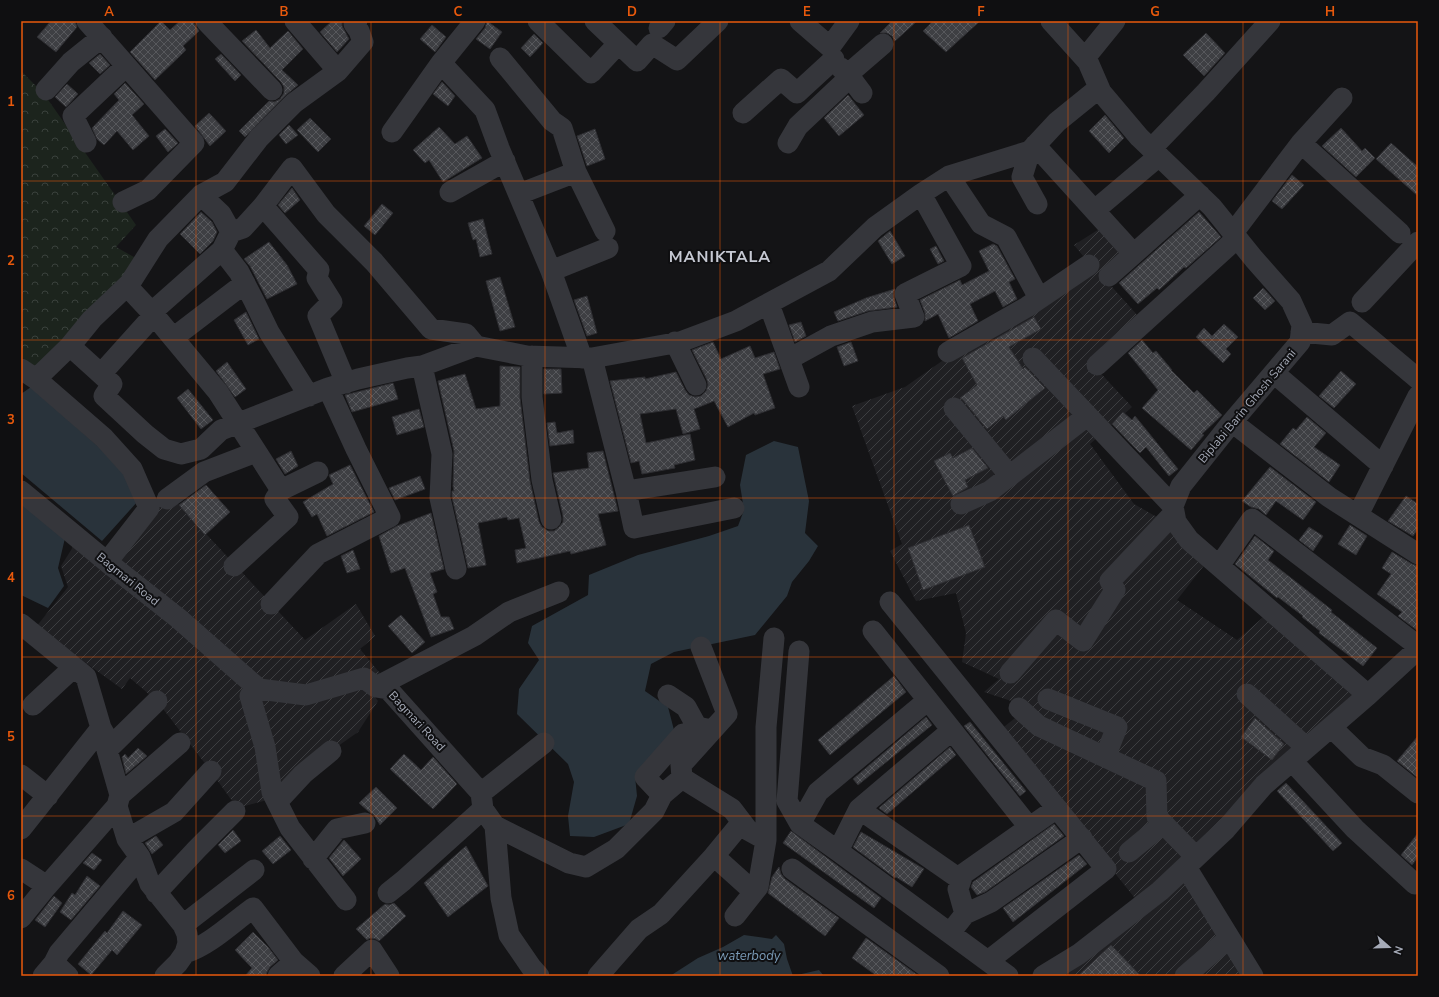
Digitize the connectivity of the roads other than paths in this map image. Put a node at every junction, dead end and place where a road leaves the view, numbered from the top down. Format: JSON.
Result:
{"nodes":[{"id":1,"x":87,"y":21,"type":"edge"},
{"id":2,"x":206,"y":21,"type":"edge"},
{"id":3,"x":295,"y":21,"type":"edge"},
{"id":4,"x":475,"y":21,"type":"edge"},
{"id":5,"x":538,"y":21,"type":"edge"},
{"id":6,"x":595,"y":21,"type":"edge"},
{"id":7,"x":718,"y":21,"type":"edge"},
{"id":8,"x":800,"y":21,"type":"edge"},
{"id":9,"x":849,"y":21,"type":"edge"},
{"id":10,"x":1051,"y":21,"type":"edge"},
{"id":11,"x":1115,"y":21,"type":"edge"},
{"id":12,"x":1270,"y":21,"type":"edge"},
{"id":13,"x":354,"y":22,"type":"edge"},
{"id":14,"x":102,"y":38,"type":"junction"},
{"id":15,"x":618,"y":44,"type":"junction"},
{"id":16,"x":883,"y":44,"type":"dead end"},
{"id":17,"x":832,"y":53,"type":"junction"},
{"id":18,"x":500,"y":58,"type":"dead end"},
{"id":19,"x":1085,"y":58,"type":"junction"},
{"id":20,"x":441,"y":63,"type":"junction"},
{"id":21,"x":126,"y":66,"type":"junction"},
{"id":22,"x":338,"y":71,"type":"junction"},
{"id":23,"x":849,"y":76,"type":"junction"},
{"id":24,"x":1099,"y":88,"type":"junction"},
{"id":25,"x":46,"y":90,"type":"dead end"},
{"id":26,"x":272,"y":90,"type":"dead end"},
{"id":27,"x":862,"y":93,"type":"dead end"},
{"id":28,"x":1342,"y":98,"type":"dead end"},
{"id":29,"x":743,"y":113,"type":"dead end"},
{"id":30,"x":392,"y":132,"type":"dead end"},
{"id":31,"x":86,"y":142,"type":"dead end"},
{"id":32,"x":788,"y":143,"type":"dead end"},
{"id":33,"x":1301,"y":143,"type":"junction"},
{"id":34,"x":1032,"y":148,"type":"junction"},
{"id":35,"x":1155,"y":152,"type":"junction"},
{"id":36,"x":505,"y":161,"type":"junction"},
{"id":37,"x":576,"y":172,"type":"junction"},
{"id":38,"x":950,"y":176,"type":"junction"},
{"id":39,"x":450,"y":192,"type":"dead end"},
{"id":40,"x":519,"y":194,"type":"junction"},
{"id":41,"x":921,"y":194,"type":"junction"},
{"id":42,"x":202,"y":195,"type":"junction"},
{"id":43,"x":1200,"y":195,"type":"junction"},
{"id":44,"x":123,"y":202,"type":"dead end"},
{"id":45,"x":1037,"y":204,"type":"dead end"},
{"id":46,"x":263,"y":206,"type":"junction"},
{"id":47,"x":1095,"y":210,"type":"junction"},
{"id":48,"x":1235,"y":235,"type":"junction"},
{"id":49,"x":227,"y":241,"type":"junction"},
{"id":50,"x":1412,"y":244,"type":"edge"},
{"id":51,"x":1133,"y":253,"type":"junction"},
{"id":52,"x":1089,"y":265,"type":"dead end"},
{"id":53,"x":551,"y":271,"type":"junction"},
{"id":54,"x":1109,"y":276,"type":"dead end"},
{"id":55,"x":245,"y":283,"type":"junction"},
{"id":56,"x":127,"y":286,"type":"junction"},
{"id":57,"x":1040,"y":298,"type":"junction"},
{"id":58,"x":1362,"y":302,"type":"dead end"},
{"id":59,"x":769,"y":304,"type":"junction"},
{"id":60,"x":153,"y":313,"type":"junction"},
{"id":61,"x":1301,"y":332,"type":"junction"},
{"id":62,"x":173,"y":338,"type":"junction"},
{"id":63,"x":675,"y":342,"type":"junction"},
{"id":64,"x":70,"y":346,"type":"junction"},
{"id":65,"x":476,"y":346,"type":"junction"},
{"id":66,"x":948,"y":352,"type":"dead end"},
{"id":67,"x":532,"y":356,"type":"junction"},
{"id":68,"x":587,"y":358,"type":"junction"},
{"id":69,"x":1033,"y":358,"type":"dead end"},
{"id":70,"x":789,"y":359,"type":"junction"},
{"id":71,"x":1097,"y":365,"type":"dead end"},
{"id":72,"x":422,"y":366,"type":"junction"},
{"id":73,"x":1274,"y":373,"type":"junction"},
{"id":74,"x":29,"y":374,"type":"edge"},
{"id":75,"x":101,"y":374,"type":"junction"},
{"id":76,"x":1418,"y":378,"type":"edge"},
{"id":77,"x":337,"y":385,"type":"junction"},
{"id":78,"x":696,"y":385,"type":"dead end"},
{"id":79,"x":799,"y":387,"type":"dead end"},
{"id":80,"x":309,"y":396,"type":"junction"},
{"id":81,"x":1418,"y":396,"type":"edge"},
{"id":82,"x":954,"y":408,"type":"dead end"},
{"id":83,"x":1087,"y":416,"type":"junction"},
{"id":84,"x":1232,"y":422,"type":"junction"},
{"id":85,"x":238,"y":424,"type":"junction"},
{"id":86,"x":256,"y":452,"type":"junction"},
{"id":87,"x":1384,"y":466,"type":"junction"},
{"id":88,"x":318,"y":472,"type":"dead end"},
{"id":89,"x":1010,"y":476,"type":"junction"},
{"id":90,"x":715,"y":477,"type":"dead end"},
{"id":91,"x":281,"y":490,"type":"junction"},
{"id":92,"x":21,"y":491,"type":"edge"},
{"id":93,"x":626,"y":491,"type":"junction"},
{"id":94,"x":167,"y":499,"type":"dead end"},
{"id":95,"x":961,"y":504,"type":"dead end"},
{"id":96,"x":734,"y":508,"type":"dead end"},
{"id":97,"x":1173,"y":510,"type":"junction"},
{"id":98,"x":1358,"y":515,"type":"junction"},
{"id":99,"x":551,"y":520,"type":"dead end"},
{"id":100,"x":1418,"y":554,"type":"edge"},
{"id":101,"x":106,"y":562,"type":"junction"},
{"id":102,"x":234,"y":566,"type":"dead end"},
{"id":103,"x":1219,"y":566,"type":"junction"},
{"id":104,"x":456,"y":568,"type":"dead end"},
{"id":105,"x":559,"y":592,"type":"dead end"},
{"id":106,"x":890,"y":602,"type":"dead end"},
{"id":107,"x":271,"y":604,"type":"dead end"},
{"id":108,"x":21,"y":624,"type":"edge"},
{"id":109,"x":873,"y":631,"type":"dead end"},
{"id":110,"x":774,"y":638,"type":"dead end"},
{"id":111,"x":701,"y":647,"type":"dead end"},
{"id":112,"x":1418,"y":648,"type":"edge"},
{"id":113,"x":799,"y":651,"type":"dead end"},
{"id":114,"x":74,"y":667,"type":"junction"},
{"id":115,"x":1010,"y":673,"type":"dead end"},
{"id":116,"x":256,"y":686,"type":"junction"},
{"id":117,"x":376,"y":687,"type":"junction"},
{"id":118,"x":1248,"y":694,"type":"dead end"},
{"id":119,"x":668,"y":695,"type":"dead end"},
{"id":120,"x":1368,"y":695,"type":"junction"},
{"id":121,"x":1048,"y":699,"type":"dead end"},
{"id":122,"x":928,"y":700,"type":"junction"},
{"id":123,"x":157,"y":701,"type":"dead end"},
{"id":124,"x":33,"y":705,"type":"dead end"},
{"id":125,"x":1018,"y":708,"type":"dead end"},
{"id":126,"x":1331,"y":727,"type":"junction"},
{"id":127,"x":101,"y":728,"type":"junction"},
{"id":128,"x":712,"y":730,"type":"junction"},
{"id":129,"x":952,"y":730,"type":"junction"},
{"id":130,"x":683,"y":734,"type":"dead end"},
{"id":131,"x":180,"y":743,"type":"dead end"},
{"id":132,"x":544,"y":743,"type":"dead end"},
{"id":133,"x":107,"y":750,"type":"junction"},
{"id":134,"x":332,"y":751,"type":"dead end"},
{"id":135,"x":1300,"y":755,"type":"junction"},
{"id":136,"x":1105,"y":757,"type":"junction"},
{"id":137,"x":211,"y":771,"type":"dead end"},
{"id":138,"x":21,"y":775,"type":"edge"},
{"id":139,"x":682,"y":778,"type":"junction"},
{"id":140,"x":1418,"y":793,"type":"edge"},
{"id":141,"x":662,"y":794,"type":"junction"},
{"id":142,"x":48,"y":796,"type":"junction"},
{"id":143,"x":118,"y":800,"type":"junction"},
{"id":144,"x":482,"y":801,"type":"junction"},
{"id":145,"x":277,"y":802,"type":"junction"},
{"id":146,"x":1057,"y":808,"type":"junction"},
{"id":147,"x":859,"y":809,"type":"junction"},
{"id":148,"x":235,"y":811,"type":"dead end"},
{"id":149,"x":365,"y":822,"type":"dead end"},
{"id":150,"x":742,"y":822,"type":"junction"},
{"id":151,"x":800,"y":824,"type":"junction"},
{"id":152,"x":1163,"y":824,"type":"junction"},
{"id":153,"x":494,"y":826,"type":"junction"},
{"id":154,"x":1030,"y":827,"type":"junction"},
{"id":155,"x":21,"y":829,"type":"edge"},
{"id":156,"x":1082,"y":838,"type":"junction"},
{"id":157,"x":127,"y":839,"type":"junction"},
{"id":158,"x":766,"y":840,"type":"junction"},
{"id":159,"x":838,"y":851,"type":"junction"},
{"id":160,"x":1129,"y":852,"type":"dead end"},
{"id":161,"x":140,"y":856,"type":"junction"},
{"id":162,"x":714,"y":856,"type":"junction"},
{"id":163,"x":313,"y":859,"type":"junction"},
{"id":164,"x":1191,"y":862,"type":"junction"},
{"id":165,"x":21,"y":869,"type":"edge"},
{"id":166,"x":792,"y":869,"type":"dead end"},
{"id":167,"x":254,"y":870,"type":"dead end"},
{"id":168,"x":961,"y":880,"type":"junction"},
{"id":169,"x":1415,"y":884,"type":"dead end"},
{"id":170,"x":47,"y":886,"type":"junction"},
{"id":171,"x":754,"y":892,"type":"junction"},
{"id":172,"x":156,"y":893,"type":"junction"},
{"id":173,"x":388,"y":893,"type":"dead end"},
{"id":174,"x":346,"y":900,"type":"dead end"},
{"id":175,"x":965,"y":914,"type":"junction"},
{"id":176,"x":735,"y":916,"type":"dead end"},
{"id":177,"x":21,"y":918,"type":"edge"},
{"id":178,"x":183,"y":925,"type":"junction"},
{"id":179,"x":950,"y":933,"type":"junction"},
{"id":180,"x":1229,"y":938,"type":"junction"},
{"id":181,"x":185,"y":953,"type":"junction"},
{"id":182,"x":988,"y":961,"type":"junction"},
{"id":183,"x":294,"y":962,"type":"junction"},
{"id":184,"x":55,"y":972,"type":"edge"},
{"id":185,"x":165,"y":976,"type":"edge"},
{"id":186,"x":278,"y":976,"type":"edge"},
{"id":187,"x":310,"y":976,"type":"edge"},
{"id":188,"x":344,"y":976,"type":"edge"},
{"id":189,"x":390,"y":976,"type":"edge"},
{"id":190,"x":539,"y":976,"type":"edge"},
{"id":191,"x":598,"y":976,"type":"edge"},
{"id":192,"x":939,"y":976,"type":"edge"},
{"id":193,"x":1008,"y":976,"type":"edge"},
{"id":194,"x":1043,"y":976,"type":"edge"},
{"id":195,"x":1185,"y":976,"type":"edge"},
{"id":196,"x":1252,"y":976,"type":"edge"}],
"edges":[{"from":1,"to":14,"type":"street"},
{"from":2,"to":26,"type":"street"},
{"from":3,"to":22,"type":"street"},
{"from":4,"to":20,"type":"street"},
{"from":5,"to":15,"type":"street"},
{"from":6,"to":15,"type":"street"},
{"from":7,"to":15,"type":"street"},
{"from":8,"to":17,"type":"street"},
{"from":9,"to":17,"type":"street"},
{"from":10,"to":19,"type":"street"},
{"from":11,"to":19,"type":"street"},
{"from":12,"to":35,"type":"street"},
{"from":13,"to":22,"type":"street"},
{"from":14,"to":21,"type":"street"},
{"from":14,"to":25,"type":"street"},
{"from":16,"to":23,"type":"street"},
{"from":17,"to":23,"type":"street"},
{"from":17,"to":29,"type":"street"},
{"from":18,"to":37,"type":"street"},
{"from":19,"to":24,"type":"street"},
{"from":20,"to":30,"type":"street"},
{"from":20,"to":36,"type":"street"},
{"from":21,"to":31,"type":"street"},
{"from":21,"to":44,"type":"street"},
{"from":22,"to":42,"type":"street"},
{"from":23,"to":27,"type":"street"},
{"from":23,"to":32,"type":"street"},
{"from":24,"to":34,"type":"street"},
{"from":24,"to":35,"type":"street"},
{"from":28,"to":33,"type":"street"},
{"from":33,"to":48,"type":"street"},
{"from":33,"to":50,"type":"street"},
{"from":34,"to":38,"type":"street"},
{"from":34,"to":45,"type":"street"},
{"from":34,"to":47,"type":"street"},
{"from":35,"to":43,"type":"street"},
{"from":35,"to":47,"type":"street"},
{"from":36,"to":39,"type":"street"},
{"from":36,"to":40,"type":"street"},
{"from":37,"to":40,"type":"street"},
{"from":37,"to":53,"type":"street"},
{"from":38,"to":41,"type":"street"},
{"from":38,"to":57,"type":"street"},
{"from":40,"to":53,"type":"street"},
{"from":41,"to":59,"type":"street"},
{"from":41,"to":70,"type":"street"},
{"from":42,"to":49,"type":"street"},
{"from":42,"to":56,"type":"street"},
{"from":43,"to":48,"type":"street"},
{"from":43,"to":51,"type":"street"},
{"from":46,"to":49,"type":"street"},
{"from":46,"to":65,"type":"street"},
{"from":46,"to":77,"type":"street"},
{"from":47,"to":51,"type":"street"},
{"from":48,"to":61,"type":"street"},
{"from":48,"to":71,"type":"street"},
{"from":49,"to":55,"type":"street"},
{"from":49,"to":60,"type":"street"},
{"from":50,"to":58,"type":"street"},
{"from":51,"to":54,"type":"street"},
{"from":52,"to":57,"type":"street"},
{"from":53,"to":68,"type":"street"},
{"from":55,"to":62,"type":"street"},
{"from":55,"to":80,"type":"street"},
{"from":56,"to":60,"type":"street"},
{"from":56,"to":64,"type":"street"},
{"from":57,"to":66,"type":"street"},
{"from":59,"to":63,"type":"street"},
{"from":59,"to":70,"type":"street"},
{"from":60,"to":62,"type":"street"},
{"from":60,"to":75,"type":"street"},
{"from":61,"to":73,"type":"street","name":"Biplabi Barin Ghosh Sarani"},
{"from":61,"to":76,"type":"street"},
{"from":62,"to":85,"type":"street"},
{"from":63,"to":68,"type":"street"},
{"from":63,"to":78,"type":"street"},
{"from":64,"to":74,"type":"street"},
{"from":64,"to":75,"type":"street"},
{"from":65,"to":67,"type":"street"},
{"from":65,"to":72,"type":"street"},
{"from":67,"to":68,"type":"street"},
{"from":67,"to":99,"type":"street"},
{"from":68,"to":93,"type":"street"},
{"from":69,"to":83,"type":"street"},
{"from":70,"to":79,"type":"street"},
{"from":72,"to":77,"type":"street"},
{"from":72,"to":104,"type":"street"},
{"from":73,"to":84,"type":"street","name":"Biplabi Barin Ghosh Sarani"},
{"from":73,"to":87,"type":"street"},
{"from":74,"to":101,"type":"street"},
{"from":75,"to":85,"type":"street"},
{"from":77,"to":80,"type":"street"},
{"from":77,"to":107,"type":"street"},
{"from":80,"to":85,"type":"street"},
{"from":81,"to":87,"type":"street"},
{"from":82,"to":89,"type":"street"},
{"from":83,"to":89,"type":"street"},
{"from":83,"to":97,"type":"street"},
{"from":84,"to":97,"type":"street","name":"Biplabi Barin Ghosh Sarani"},
{"from":84,"to":98,"type":"street"},
{"from":85,"to":86,"type":"street"},
{"from":86,"to":91,"type":"street"},
{"from":86,"to":94,"type":"street"},
{"from":87,"to":98,"type":"street"},
{"from":88,"to":91,"type":"street"},
{"from":89,"to":95,"type":"street"},
{"from":90,"to":93,"type":"street"},
{"from":91,"to":102,"type":"street"},
{"from":92,"to":101,"type":"street","name":"Bagmari Road"},
{"from":93,"to":96,"type":"street"},
{"from":97,"to":103,"type":"street"},
{"from":97,"to":115,"type":"street"},
{"from":98,"to":100,"type":"street"},
{"from":101,"to":116,"type":"street","name":"Bagmari Road"},
{"from":103,"to":112,"type":"street"},
{"from":103,"to":120,"type":"street"},
{"from":105,"to":117,"type":"street"},
{"from":106,"to":146,"type":"street"},
{"from":108,"to":114,"type":"street"},
{"from":109,"to":122,"type":"street"},
{"from":110,"to":158,"type":"street"},
{"from":111,"to":128,"type":"street"},
{"from":112,"to":120,"type":"street"},
{"from":113,"to":151,"type":"street"},
{"from":114,"to":124,"type":"street"},
{"from":114,"to":127,"type":"street"},
{"from":116,"to":117,"type":"street","name":"Bagmari Road"},
{"from":116,"to":145,"type":"street"},
{"from":117,"to":144,"type":"street","name":"Bagmari Road"},
{"from":118,"to":135,"type":"street"},
{"from":119,"to":128,"type":"street"},
{"from":120,"to":126,"type":"street"},
{"from":121,"to":136,"type":"street"},
{"from":122,"to":129,"type":"street"},
{"from":122,"to":151,"type":"street"},
{"from":123,"to":133,"type":"street"},
{"from":125,"to":136,"type":"street"},
{"from":126,"to":135,"type":"street"},
{"from":126,"to":140,"type":"street"},
{"from":127,"to":133,"type":"street"},
{"from":127,"to":142,"type":"street"},
{"from":128,"to":139,"type":"street"},
{"from":129,"to":147,"type":"street"},
{"from":129,"to":154,"type":"street"},
{"from":130,"to":141,"type":"street"},
{"from":131,"to":143,"type":"street"},
{"from":132,"to":144,"type":"street"},
{"from":133,"to":143,"type":"street"},
{"from":134,"to":145,"type":"street"},
{"from":135,"to":164,"type":"street"},
{"from":135,"to":169,"type":"street"},
{"from":136,"to":152,"type":"street"},
{"from":137,"to":157,"type":"street"},
{"from":138,"to":142,"type":"street"},
{"from":139,"to":141,"type":"street"},
{"from":139,"to":150,"type":"street"},
{"from":141,"to":153,"type":"street"},
{"from":142,"to":155,"type":"street"},
{"from":143,"to":157,"type":"street"},
{"from":143,"to":170,"type":"street"},
{"from":144,"to":153,"type":"street","name":"Bagmari Road"},
{"from":144,"to":173,"type":"street"},
{"from":145,"to":163,"type":"street"},
{"from":146,"to":154,"type":"street"},
{"from":146,"to":156,"type":"street"},
{"from":147,"to":159,"type":"street"},
{"from":147,"to":168,"type":"street"},
{"from":148,"to":172,"type":"street"},
{"from":149,"to":163,"type":"street"},
{"from":150,"to":158,"type":"street"},
{"from":150,"to":162,"type":"street"},
{"from":151,"to":159,"type":"street"},
{"from":152,"to":160,"type":"street"},
{"from":152,"to":164,"type":"street"},
{"from":153,"to":190,"type":"street","name":"Bagmari Road"},
{"from":154,"to":168,"type":"street"},
{"from":156,"to":175,"type":"street"},
{"from":156,"to":182,"type":"street"},
{"from":157,"to":161,"type":"street"},
{"from":158,"to":171,"type":"street"},
{"from":159,"to":179,"type":"street"},
{"from":161,"to":172,"type":"street"},
{"from":161,"to":184,"type":"street"},
{"from":162,"to":171,"type":"street"},
{"from":162,"to":191,"type":"street"},
{"from":163,"to":174,"type":"street"},
{"from":164,"to":180,"type":"street"},
{"from":164,"to":194,"type":"street"},
{"from":165,"to":170,"type":"street"},
{"from":166,"to":192,"type":"street"},
{"from":167,"to":178,"type":"street"},
{"from":168,"to":175,"type":"street"},
{"from":170,"to":177,"type":"street"},
{"from":171,"to":176,"type":"street"},
{"from":172,"to":178,"type":"street"},
{"from":175,"to":179,"type":"street"},
{"from":178,"to":181,"type":"street"},
{"from":179,"to":182,"type":"street"},
{"from":180,"to":195,"type":"street"},
{"from":180,"to":196,"type":"street"},
{"from":181,"to":183,"type":"street"},
{"from":181,"to":185,"type":"street"},
{"from":182,"to":193,"type":"street"},
{"from":183,"to":186,"type":"street"},
{"from":183,"to":187,"type":"street"},
{"from":188,"to":189,"type":"street"}]}
